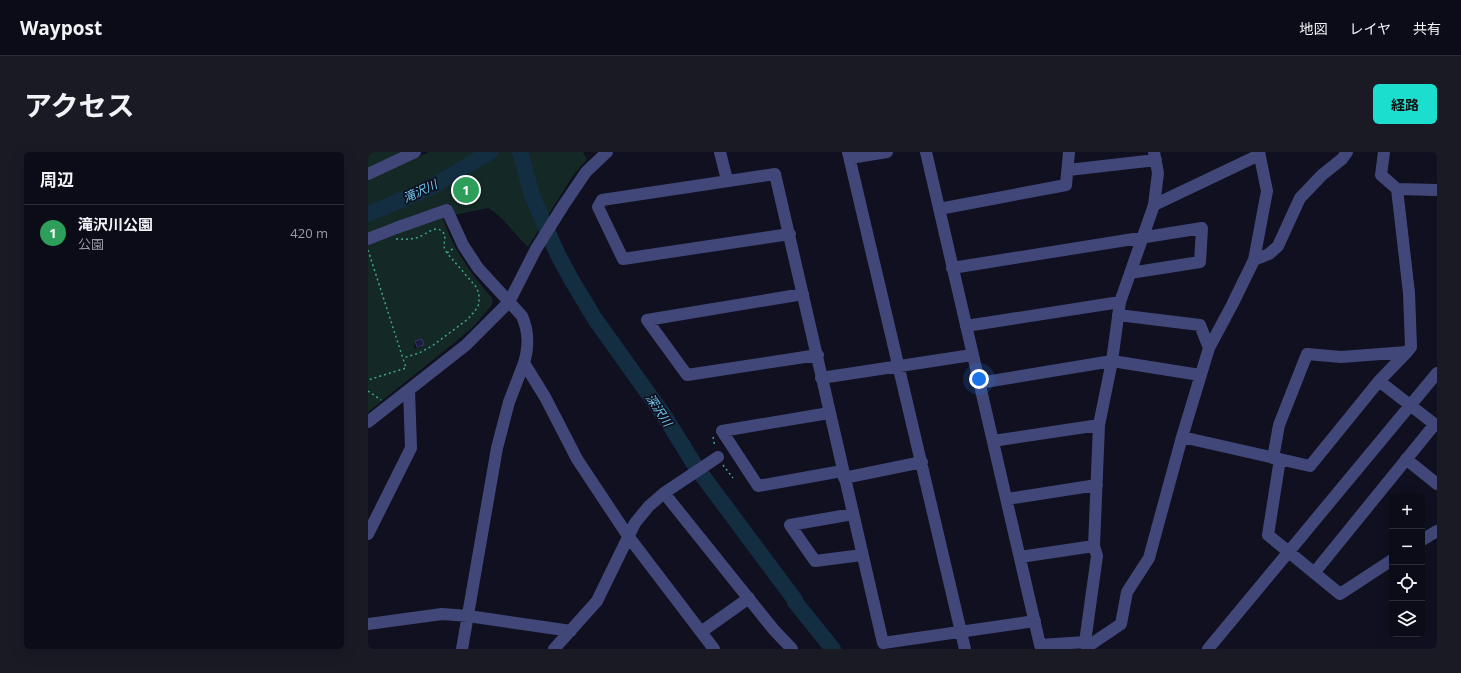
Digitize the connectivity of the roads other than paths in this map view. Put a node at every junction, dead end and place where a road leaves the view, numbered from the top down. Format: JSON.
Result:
{"nodes":[{"id":1,"x":415,"y":152,"type":"edge"},
{"id":2,"x":607,"y":152,"type":"edge"},
{"id":3,"x":720,"y":152,"type":"edge"},
{"id":4,"x":887,"y":152,"type":"edge"},
{"id":5,"x":926,"y":152,"type":"edge"},
{"id":6,"x":1069,"y":152,"type":"edge"},
{"id":7,"x":1347,"y":152,"type":"edge"},
{"id":8,"x":1384,"y":152,"type":"edge"},
{"id":9,"x":1259,"y":153,"type":"edge"},
{"id":10,"x":849,"y":155,"type":"edge"},
{"id":11,"x":1155,"y":156,"type":"edge"},
{"id":12,"x":594,"y":157,"type":"edge"},
{"id":13,"x":1068,"y":170,"type":"junction"},
{"id":14,"x":368,"y":174,"type":"edge"},
{"id":15,"x":727,"y":180,"type":"junction"},
{"id":16,"x":1397,"y":189,"type":"junction"},
{"id":17,"x":1437,"y":190,"type":"edge"},
{"id":18,"x":1154,"y":205,"type":"junction"},
{"id":19,"x":938,"y":209,"type":"junction"},
{"id":20,"x":790,"y":234,"type":"junction"},
{"id":21,"x":1142,"y":237,"type":"junction"},
{"id":22,"x":368,"y":239,"type":"edge"},
{"id":23,"x":1254,"y":260,"type":"junction"},
{"id":24,"x":952,"y":268,"type":"junction"},
{"id":25,"x":1130,"y":273,"type":"junction"},
{"id":26,"x":803,"y":294,"type":"junction"},
{"id":27,"x":509,"y":302,"type":"junction"},
{"id":28,"x":1120,"y":302,"type":"junction"},
{"id":29,"x":1118,"y":315,"type":"junction"},
{"id":30,"x":966,"y":326,"type":"junction"},
{"id":31,"x":1209,"y":348,"type":"junction"},
{"id":32,"x":1407,"y":352,"type":"junction"},
{"id":33,"x":818,"y":355,"type":"junction"},
{"id":34,"x":972,"y":355,"type":"junction"},
{"id":35,"x":1112,"y":361,"type":"junction"},
{"id":36,"x":524,"y":363,"type":"junction"},
{"id":37,"x":899,"y":365,"type":"junction"},
{"id":38,"x":1437,"y":373,"type":"edge"},
{"id":39,"x":1200,"y":375,"type":"junction"},
{"id":40,"x":821,"y":378,"type":"junction"},
{"id":41,"x":1379,"y":381,"type":"junction"},
{"id":42,"x":979,"y":382,"type":"junction"},
{"id":43,"x":409,"y":390,"type":"junction"},
{"id":44,"x":1411,"y":405,"type":"junction"},
{"id":45,"x":829,"y":413,"type":"junction"},
{"id":46,"x":368,"y":422,"type":"edge"},
{"id":47,"x":1099,"y":425,"type":"junction"},
{"id":48,"x":1436,"y":425,"type":"edge"},
{"id":49,"x":1182,"y":437,"type":"junction"},
{"id":50,"x":993,"y":441,"type":"junction"},
{"id":51,"x":718,"y":457,"type":"dead end"},
{"id":52,"x":1276,"y":458,"type":"junction"},
{"id":53,"x":1406,"y":459,"type":"junction"},
{"id":54,"x":922,"y":462,"type":"junction"},
{"id":55,"x":843,"y":474,"type":"junction"},
{"id":56,"x":1437,"y":484,"type":"edge"},
{"id":57,"x":1097,"y":486,"type":"junction"},
{"id":58,"x":664,"y":493,"type":"junction"},
{"id":59,"x":1007,"y":499,"type":"junction"},
{"id":60,"x":853,"y":514,"type":"junction"},
{"id":61,"x":1437,"y":531,"type":"edge"},
{"id":62,"x":368,"y":534,"type":"edge"},
{"id":63,"x":628,"y":536,"type":"junction"},
{"id":64,"x":1425,"y":538,"type":"edge"},
{"id":65,"x":1094,"y":546,"type":"junction"},
{"id":66,"x":1289,"y":553,"type":"junction"},
{"id":67,"x":862,"y":555,"type":"junction"},
{"id":68,"x":1020,"y":557,"type":"junction"},
{"id":69,"x":1389,"y":562,"type":"edge"},
{"id":70,"x":1314,"y":573,"type":"junction"},
{"id":71,"x":749,"y":598,"type":"junction"},
{"id":72,"x":468,"y":616,"type":"junction"},
{"id":73,"x":1035,"y":621,"type":"junction"},
{"id":74,"x":368,"y":624,"type":"edge"},
{"id":75,"x":570,"y":631,"type":"junction"},
{"id":76,"x":701,"y":632,"type":"junction"},
{"id":77,"x":960,"y":633,"type":"junction"},
{"id":78,"x":1086,"y":646,"type":"edge"},
{"id":79,"x":462,"y":649,"type":"edge"},
{"id":80,"x":554,"y":649,"type":"edge"},
{"id":81,"x":714,"y":649,"type":"edge"},
{"id":82,"x":792,"y":649,"type":"edge"},
{"id":83,"x":965,"y":649,"type":"edge"},
{"id":84,"x":1208,"y":649,"type":"edge"}],
"edges":[{"from":1,"to":14,"type":"street"},
{"from":2,"to":12,"type":"street"},
{"from":3,"to":15,"type":"street"},
{"from":4,"to":10,"type":"street"},
{"from":5,"to":19,"type":"street"},
{"from":6,"to":13,"type":"street"},
{"from":7,"to":23,"type":"street"},
{"from":8,"to":16,"type":"street"},
{"from":9,"to":18,"type":"street"},
{"from":9,"to":23,"type":"street"},
{"from":10,"to":37,"type":"street"},
{"from":11,"to":13,"type":"street"},
{"from":11,"to":18,"type":"street"},
{"from":12,"to":27,"type":"street"},
{"from":13,"to":19,"type":"street"},
{"from":15,"to":20,"type":"street"},
{"from":15,"to":20,"type":"street"},
{"from":16,"to":17,"type":"street"},
{"from":16,"to":32,"type":"street"},
{"from":18,"to":21,"type":"street"},
{"from":19,"to":24,"type":"street"},
{"from":20,"to":26,"type":"street"},
{"from":21,"to":24,"type":"street"},
{"from":21,"to":25,"type":"street"},
{"from":21,"to":25,"type":"street"},
{"from":22,"to":27,"type":"street"},
{"from":23,"to":31,"type":"street"},
{"from":24,"to":30,"type":"street"},
{"from":25,"to":28,"type":"street"},
{"from":26,"to":33,"type":"street"},
{"from":26,"to":33,"type":"street"},
{"from":27,"to":36,"type":"street"},
{"from":27,"to":43,"type":"street"},
{"from":28,"to":29,"type":"street"},
{"from":28,"to":30,"type":"street"},
{"from":29,"to":31,"type":"street"},
{"from":29,"to":35,"type":"street"},
{"from":30,"to":34,"type":"street"},
{"from":31,"to":39,"type":"street"},
{"from":32,"to":41,"type":"street"},
{"from":32,"to":52,"type":"street"},
{"from":33,"to":40,"type":"street"},
{"from":34,"to":37,"type":"street"},
{"from":34,"to":42,"type":"street"},
{"from":35,"to":39,"type":"street"},
{"from":35,"to":42,"type":"street"},
{"from":35,"to":47,"type":"street"},
{"from":36,"to":63,"type":"street"},
{"from":36,"to":72,"type":"street"},
{"from":37,"to":40,"type":"street"},
{"from":37,"to":54,"type":"street"},
{"from":38,"to":44,"type":"street"},
{"from":39,"to":49,"type":"street"},
{"from":40,"to":45,"type":"street"},
{"from":41,"to":44,"type":"street"},
{"from":41,"to":52,"type":"street"},
{"from":42,"to":50,"type":"street"},
{"from":43,"to":46,"type":"street"},
{"from":43,"to":62,"type":"street"},
{"from":44,"to":48,"type":"street"},
{"from":44,"to":66,"type":"street"},
{"from":45,"to":55,"type":"street"},
{"from":45,"to":55,"type":"street"},
{"from":47,"to":50,"type":"street"},
{"from":47,"to":57,"type":"street"},
{"from":48,"to":53,"type":"street"},
{"from":49,"to":52,"type":"street"},
{"from":49,"to":78,"type":"street"},
{"from":50,"to":59,"type":"street"},
{"from":51,"to":58,"type":"street"},
{"from":52,"to":66,"type":"street"},
{"from":53,"to":56,"type":"street"},
{"from":53,"to":70,"type":"street"},
{"from":54,"to":55,"type":"street"},
{"from":54,"to":77,"type":"street"},
{"from":55,"to":60,"type":"street"},
{"from":57,"to":59,"type":"street"},
{"from":57,"to":65,"type":"street"},
{"from":58,"to":63,"type":"street"},
{"from":58,"to":71,"type":"street"},
{"from":59,"to":68,"type":"street"},
{"from":60,"to":67,"type":"street"},
{"from":60,"to":67,"type":"street"},
{"from":61,"to":64,"type":"street"},
{"from":63,"to":75,"type":"street"},
{"from":63,"to":76,"type":"street"},
{"from":65,"to":68,"type":"street"},
{"from":65,"to":78,"type":"street"},
{"from":66,"to":70,"type":"street"},
{"from":66,"to":84,"type":"street"},
{"from":67,"to":77,"type":"street"},
{"from":68,"to":73,"type":"street"},
{"from":69,"to":70,"type":"street"},
{"from":71,"to":76,"type":"street"},
{"from":71,"to":82,"type":"street"},
{"from":72,"to":74,"type":"street"},
{"from":72,"to":75,"type":"street"},
{"from":72,"to":79,"type":"street"},
{"from":73,"to":77,"type":"street"},
{"from":73,"to":78,"type":"street"},
{"from":75,"to":80,"type":"street"},
{"from":76,"to":81,"type":"street"},
{"from":77,"to":83,"type":"street"}]}
